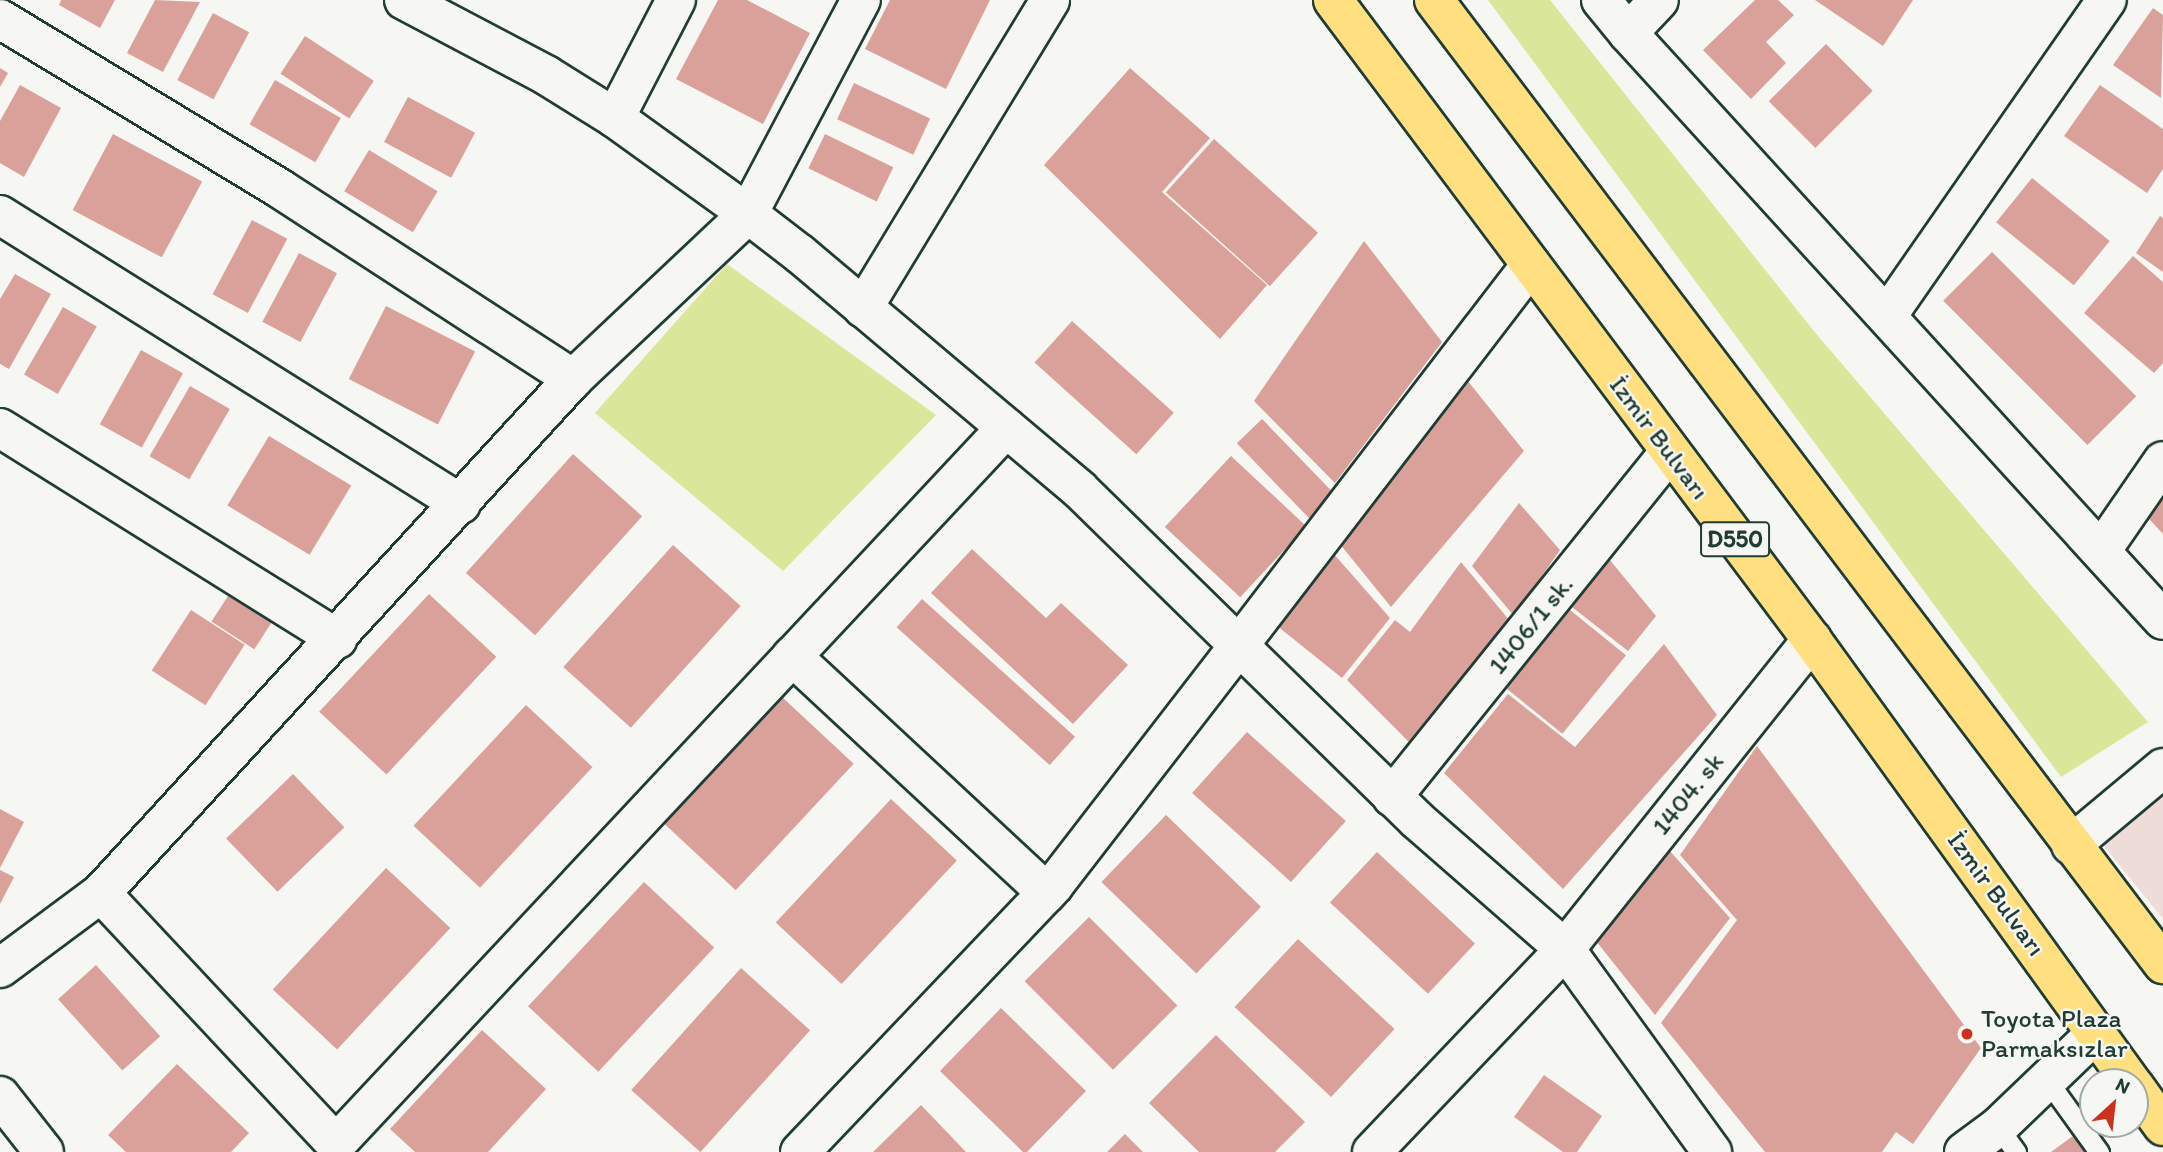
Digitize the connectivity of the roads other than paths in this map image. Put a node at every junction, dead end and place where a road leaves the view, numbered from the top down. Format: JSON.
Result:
{"nodes":[{"id":1,"x":404,"y":0,"type":"edge"},
{"id":2,"x":676,"y":0,"type":"edge"},
{"id":3,"x":861,"y":0,"type":"edge"},
{"id":4,"x":1050,"y":0,"type":"edge"},
{"id":5,"x":1333,"y":0,"type":"edge"},
{"id":6,"x":1434,"y":0,"type":"edge"},
{"id":7,"x":1601,"y":0,"type":"edge"},
{"id":8,"x":1659,"y":0,"type":"edge"},
{"id":9,"x":2107,"y":0,"type":"edge"},
{"id":10,"x":0,"y":19,"type":"edge"},
{"id":11,"x":1628,"y":33,"type":"junction"},
{"id":12,"x":615,"y":118,"type":"junction"},
{"id":13,"x":748,"y":214,"type":"junction"},
{"id":14,"x":0,"y":215,"type":"edge"},
{"id":15,"x":1531,"y":265,"type":"junction"},
{"id":16,"x":863,"y":308,"type":"junction"},
{"id":17,"x":1887,"y":316,"type":"junction"},
{"id":18,"x":573,"y":379,"type":"junction"},
{"id":19,"x":0,"y":428,"type":"edge"},
{"id":20,"x":1006,"y":428,"type":"junction"},
{"id":21,"x":1669,"y":452,"type":"junction"},
{"id":22,"x":2163,"y":461,"type":"edge"},
{"id":23,"x":461,"y":504,"type":"junction"},
{"id":24,"x":2101,"y":551,"type":"junction"},
{"id":25,"x":2163,"y":620,"type":"edge"},
{"id":26,"x":338,"y":639,"type":"junction"},
{"id":27,"x":1812,"y":640,"type":"junction"},
{"id":28,"x":1240,"y":644,"type":"junction"},
{"id":29,"x":792,"y":656,"type":"junction"},
{"id":30,"x":2163,"y":768,"type":"edge"},
{"id":31,"x":1392,"y":797,"type":"junction"},
{"id":32,"x":2071,"y":845,"type":"junction"},
{"id":33,"x":102,"y":893,"type":"junction"},
{"id":34,"x":1047,"y":893,"type":"junction"},
{"id":35,"x":1565,"y":949,"type":"junction"},
{"id":36,"x":2163,"y":964,"type":"edge"},
{"id":37,"x":0,"y":968,"type":"edge"},
{"id":38,"x":2096,"y":1033,"type":"junction"},
{"id":39,"x":2121,"y":1068,"type":"edge"},
{"id":40,"x":2047,"y":1080,"type":"junction"},
{"id":41,"x":0,"y":1096,"type":"edge"},
{"id":42,"x":2149,"y":1106,"type":"edge"},
{"id":43,"x":2163,"y":1126,"type":"edge"},
{"id":44,"x":2007,"y":1140,"type":"edge"},
{"id":45,"x":339,"y":1148,"type":"edge"},
{"id":46,"x":44,"y":1152,"type":"edge"},
{"id":47,"x":800,"y":1152,"type":"edge"},
{"id":48,"x":1372,"y":1152,"type":"edge"},
{"id":49,"x":1712,"y":1152,"type":"edge"},
{"id":50,"x":1964,"y":1152,"type":"edge"},
{"id":51,"x":2099,"y":1152,"type":"edge"}],
"edges":[{"from":1,"to":12,"type":"street"},
{"from":2,"to":12,"type":"street"},
{"from":3,"to":13,"type":"street"},
{"from":4,"to":16,"type":"street"},
{"from":5,"to":15,"type":"highway","name":"İzmir Bulvarı","number":"D550"},
{"from":6,"to":32,"type":"highway"},
{"from":7,"to":11,"type":"street"},
{"from":8,"to":11,"type":"street"},
{"from":9,"to":17,"type":"street"},
{"from":10,"to":18,"type":"street"},
{"from":11,"to":17,"type":"street"},
{"from":12,"to":13,"type":"street"},
{"from":13,"to":16,"type":"street"},
{"from":13,"to":18,"type":"street"},
{"from":14,"to":23,"type":"street"},
{"from":15,"to":21,"type":"highway","name":"İzmir Bulvarı","number":"D550"},
{"from":15,"to":28,"type":"street"},
{"from":16,"to":20,"type":"street"},
{"from":17,"to":24,"type":"street"},
{"from":18,"to":23,"type":"street"},
{"from":19,"to":26,"type":"street"},
{"from":20,"to":28,"type":"street"},
{"from":20,"to":29,"type":"street"},
{"from":21,"to":27,"type":"highway","name":"İzmir Bulvarı","number":"D550"},
{"from":21,"to":31,"type":"street","name":"1406/1 sk."},
{"from":22,"to":24,"type":"street"},
{"from":23,"to":26,"type":"street"},
{"from":24,"to":25,"type":"street"},
{"from":26,"to":33,"type":"street"},
{"from":27,"to":35,"type":"street","name":"1404. sk"},
{"from":27,"to":38,"type":"highway","name":"İzmir Bulvarı","number":"D550"},
{"from":28,"to":31,"type":"street"},
{"from":28,"to":34,"type":"street"},
{"from":29,"to":34,"type":"street"},
{"from":29,"to":45,"type":"street"},
{"from":30,"to":32,"type":"street"},
{"from":31,"to":35,"type":"street"},
{"from":32,"to":36,"type":"highway"},
{"from":33,"to":37,"type":"street"},
{"from":33,"to":45,"type":"street"},
{"from":34,"to":47,"type":"street"},
{"from":35,"to":48,"type":"street","name":"1404. sk"},
{"from":35,"to":49,"type":"street"},
{"from":38,"to":39,"type":"highway","name":"İzmir Bulvarı","number":"D550"},
{"from":38,"to":40,"type":"street"},
{"from":40,"to":44,"type":"street"},
{"from":40,"to":51,"type":"lane"},
{"from":41,"to":46,"type":"street"},
{"from":42,"to":43,"type":"highway"},
{"from":44,"to":50,"type":"street"}]}
